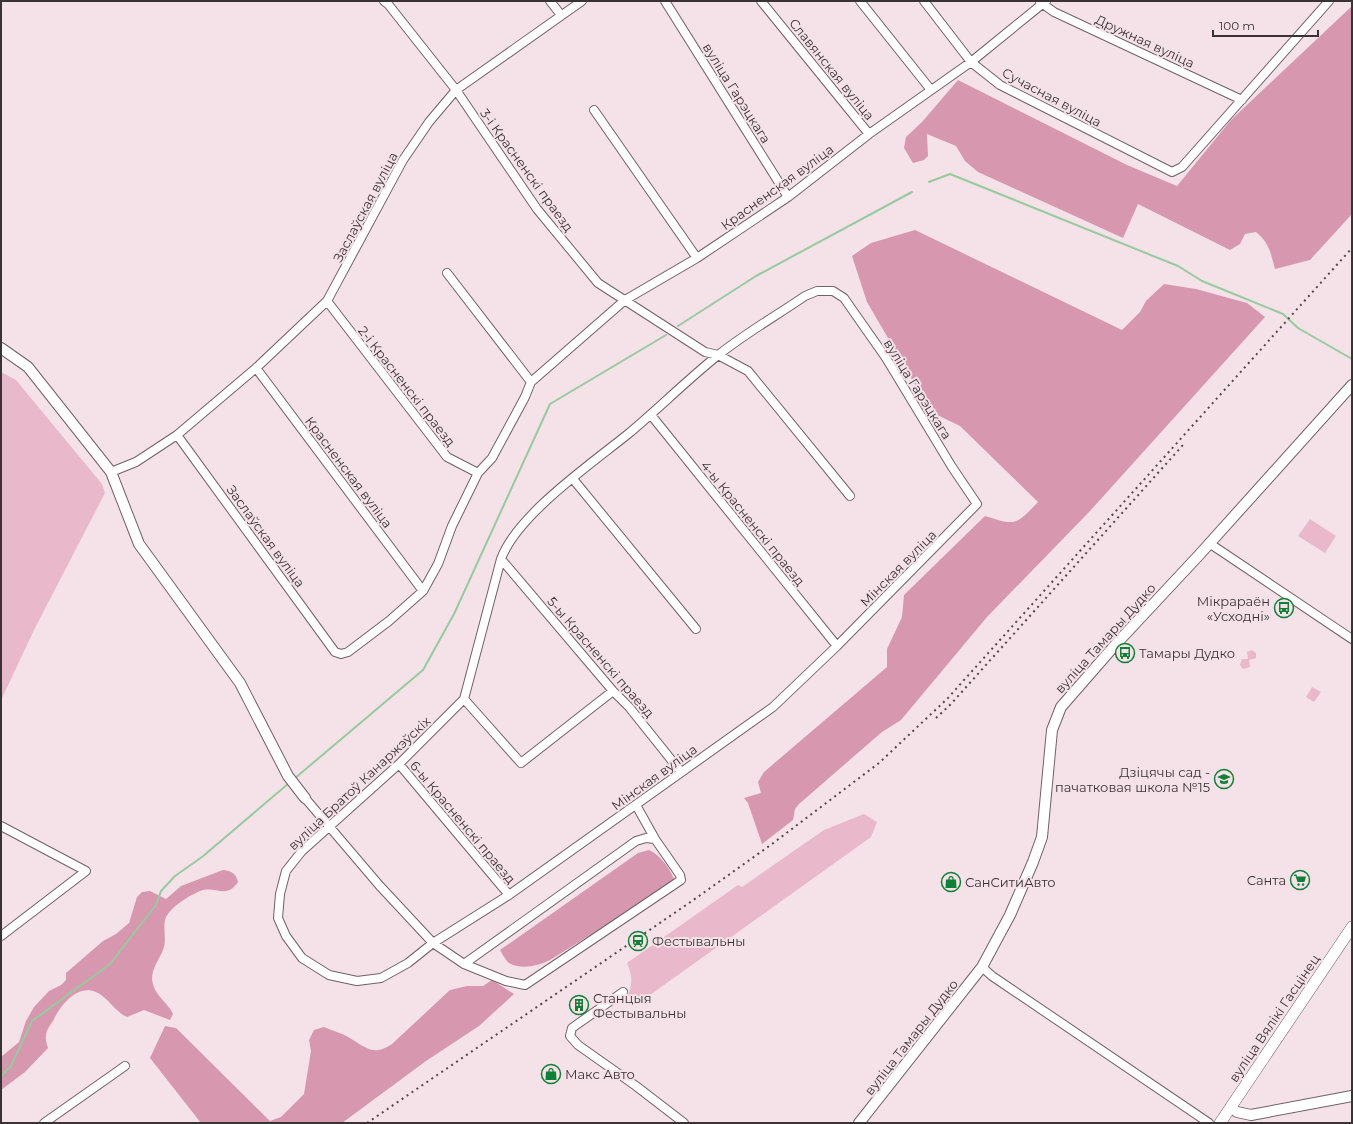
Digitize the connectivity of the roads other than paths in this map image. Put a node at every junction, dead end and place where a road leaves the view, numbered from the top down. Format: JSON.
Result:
{"nodes":[{"id":1,"x":384,"y":1,"type":"edge"},
{"id":2,"x":550,"y":1,"type":"edge"},
{"id":3,"x":582,"y":1,"type":"edge"},
{"id":4,"x":665,"y":1,"type":"edge"},
{"id":5,"x":761,"y":1,"type":"edge"},
{"id":6,"x":860,"y":1,"type":"edge"},
{"id":7,"x":924,"y":1,"type":"edge"},
{"id":8,"x":1329,"y":1,"type":"edge"},
{"id":9,"x":1042,"y":2,"type":"edge"},
{"id":10,"x":561,"y":15,"type":"junction"},
{"id":11,"x":971,"y":62,"type":"junction"},
{"id":12,"x":456,"y":90,"type":"junction"},
{"id":13,"x":931,"y":90,"type":"junction"},
{"id":14,"x":1242,"y":100,"type":"junction"},
{"id":15,"x":594,"y":110,"type":"dead end"},
{"id":16,"x":869,"y":134,"type":"junction"},
{"id":17,"x":788,"y":197,"type":"junction"},
{"id":18,"x":698,"y":258,"type":"junction"},
{"id":19,"x":447,"y":273,"type":"dead end"},
{"id":20,"x":625,"y":300,"type":"junction"},
{"id":21,"x":327,"y":301,"type":"junction"},
{"id":22,"x":1,"y":348,"type":"edge"},
{"id":23,"x":718,"y":355,"type":"junction"},
{"id":24,"x":256,"y":368,"type":"junction"},
{"id":25,"x":531,"y":382,"type":"junction"},
{"id":26,"x":1352,"y":385,"type":"edge"},
{"id":27,"x":651,"y":415,"type":"junction"},
{"id":28,"x":177,"y":435,"type":"junction"},
{"id":29,"x":111,"y":472,"type":"junction"},
{"id":30,"x":478,"y":473,"type":"junction"},
{"id":31,"x":573,"y":479,"type":"junction"},
{"id":32,"x":850,"y":496,"type":"dead end"},
{"id":33,"x":977,"y":504,"type":"joint"},
{"id":34,"x":1209,"y":543,"type":"junction"},
{"id":35,"x":501,"y":559,"type":"junction"},
{"id":36,"x":423,"y":592,"type":"junction"},
{"id":37,"x":696,"y":629,"type":"dead end"},
{"id":38,"x":1352,"y":639,"type":"edge"},
{"id":39,"x":837,"y":646,"type":"junction"},
{"id":40,"x":335,"y":652,"type":"joint"},
{"id":41,"x":613,"y":691,"type":"junction"},
{"id":42,"x":464,"y":699,"type":"junction"},
{"id":43,"x":399,"y":764,"type":"junction"},
{"id":44,"x":681,"y":772,"type":"junction"},
{"id":45,"x":305,"y":798,"type":"joint"},
{"id":46,"x":636,"y":805,"type":"junction"},
{"id":47,"x":1,"y":826,"type":"edge"},
{"id":48,"x":330,"y":827,"type":"junction"},
{"id":49,"x":656,"y":839,"type":"junction"},
{"id":50,"x":509,"y":895,"type":"junction"},
{"id":51,"x":1352,"y":927,"type":"edge"},
{"id":52,"x":1,"y":936,"type":"edge"},
{"id":53,"x":433,"y":944,"type":"junction"},
{"id":54,"x":302,"y":958,"type":"joint"},
{"id":55,"x":464,"y":964,"type":"junction"},
{"id":56,"x":982,"y":967,"type":"junction"},
{"id":57,"x":623,"y":992,"type":"dead end"},
{"id":58,"x":125,"y":1066,"type":"dead end"},
{"id":59,"x":1352,"y":1096,"type":"edge"},
{"id":60,"x":1231,"y":1108,"type":"junction"},
{"id":61,"x":44,"y":1123,"type":"edge"},
{"id":62,"x":684,"y":1123,"type":"edge"},
{"id":63,"x":859,"y":1123,"type":"edge"},
{"id":64,"x":1209,"y":1123,"type":"edge"},
{"id":65,"x":1220,"y":1123,"type":"edge"}],
"edges":[{"from":1,"to":12,"type":"street","name":"3-і Красненскі праезд"},
{"from":2,"to":10,"type":"street"},
{"from":3,"to":10,"type":"street","name":"Заслаўская вуліца"},
{"from":4,"to":17,"type":"street","name":"вуліца Гарэцкага"},
{"from":5,"to":16,"type":"street","name":"Славянская вуліца"},
{"from":6,"to":13,"type":"street"},
{"from":7,"to":11,"type":"street","name":"Сучасная вуліца"},
{"from":8,"to":14,"type":"street"},
{"from":9,"to":11,"type":"street","name":"Красненская вуліца"},
{"from":9,"to":14,"type":"street","name":"Дружная вуліца"},
{"from":10,"to":12,"type":"street","name":"Заслаўская вуліца"},
{"from":11,"to":13,"type":"street","name":"Красненская вуліца"},
{"from":11,"to":14,"type":"street","name":"Сучасная вуліца"},
{"from":12,"to":20,"type":"street","name":"3-і Красненскі праезд"},
{"from":12,"to":21,"type":"street","name":"Заслаўская вуліца"},
{"from":13,"to":16,"type":"street","name":"Красненская вуліца"},
{"from":15,"to":18,"type":"street"},
{"from":16,"to":17,"type":"street","name":"Красненская вуліца"},
{"from":17,"to":18,"type":"street","name":"Красненская вуліца"},
{"from":18,"to":20,"type":"street","name":"Красненская вуліца"},
{"from":19,"to":25,"type":"street"},
{"from":20,"to":23,"type":"street","name":"3-і Красненскі праезд"},
{"from":20,"to":25,"type":"street","name":"Красненская вуліца"},
{"from":21,"to":24,"type":"street","name":"Заслаўская вуліца"},
{"from":21,"to":30,"type":"street","name":"2-і Красненскі праезд"},
{"from":22,"to":29,"type":"street"},
{"from":23,"to":27,"type":"street"},
{"from":23,"to":32,"type":"street"},
{"from":23,"to":33,"type":"street","name":"вуліца Гарэцкага"},
{"from":24,"to":28,"type":"street","name":"Заслаўская вуліца"},
{"from":24,"to":36,"type":"street","name":"Красненская вуліца"},
{"from":25,"to":30,"type":"street","name":"Красненская вуліца"},
{"from":26,"to":34,"type":"street","name":"вуліца Тамары Дудко"},
{"from":27,"to":31,"type":"street"},
{"from":27,"to":39,"type":"street","name":"4-ы Красненскі праезд"},
{"from":28,"to":29,"type":"street","name":"Заслаўская вуліца"},
{"from":28,"to":40,"type":"street","name":"Заслаўская вуліца"},
{"from":29,"to":45,"type":"street"},
{"from":30,"to":36,"type":"street","name":"Красненская вуліца"},
{"from":31,"to":35,"type":"street"},
{"from":31,"to":37,"type":"street"},
{"from":33,"to":39,"type":"street","name":"Мінская вуліца"},
{"from":34,"to":38,"type":"street"},
{"from":34,"to":56,"type":"street","name":"вуліца Тамары Дудко"},
{"from":35,"to":41,"type":"street","name":"5-ы Красненскі праезд"},
{"from":35,"to":42,"type":"street"},
{"from":36,"to":40,"type":"street","name":"Красненская вуліца"},
{"from":39,"to":44,"type":"street","name":"Мінская вуліца"},
{"from":41,"to":42,"type":"street"},
{"from":41,"to":44,"type":"street","name":"5-ы Красненскі праезд"},
{"from":42,"to":43,"type":"street","name":"вуліца Братоў Канаржэўскіх"},
{"from":43,"to":48,"type":"street","name":"вуліца Братоў Канаржэўскіх"},
{"from":43,"to":50,"type":"street","name":"6-ы Красненскі праезд"},
{"from":44,"to":46,"type":"street","name":"Мінская вуліца"},
{"from":45,"to":48,"type":"street"},
{"from":46,"to":49,"type":"street"},
{"from":46,"to":50,"type":"street","name":"Мінская вуліца"},
{"from":47,"to":52,"type":"street"},
{"from":48,"to":53,"type":"street"},
{"from":48,"to":54,"type":"street","name":"вуліца Братоў Канаржэўскіх"},
{"from":49,"to":55,"type":"street"},
{"from":49,"to":55,"type":"street"},
{"from":50,"to":53,"type":"street","name":"Мінская вуліца"},
{"from":51,"to":60,"type":"main road","name":"вуліца Вялікі Гасцінец"},
{"from":53,"to":54,"type":"street","name":"Мінская вуліца"},
{"from":53,"to":55,"type":"street"},
{"from":56,"to":63,"type":"street","name":"вуліца Тамары Дудко"},
{"from":56,"to":64,"type":"street"},
{"from":57,"to":62,"type":"street"},
{"from":58,"to":61,"type":"street"},
{"from":59,"to":60,"type":"street"},
{"from":60,"to":65,"type":"main road","name":"вуліца Вялікі Гасцінец"}]}
